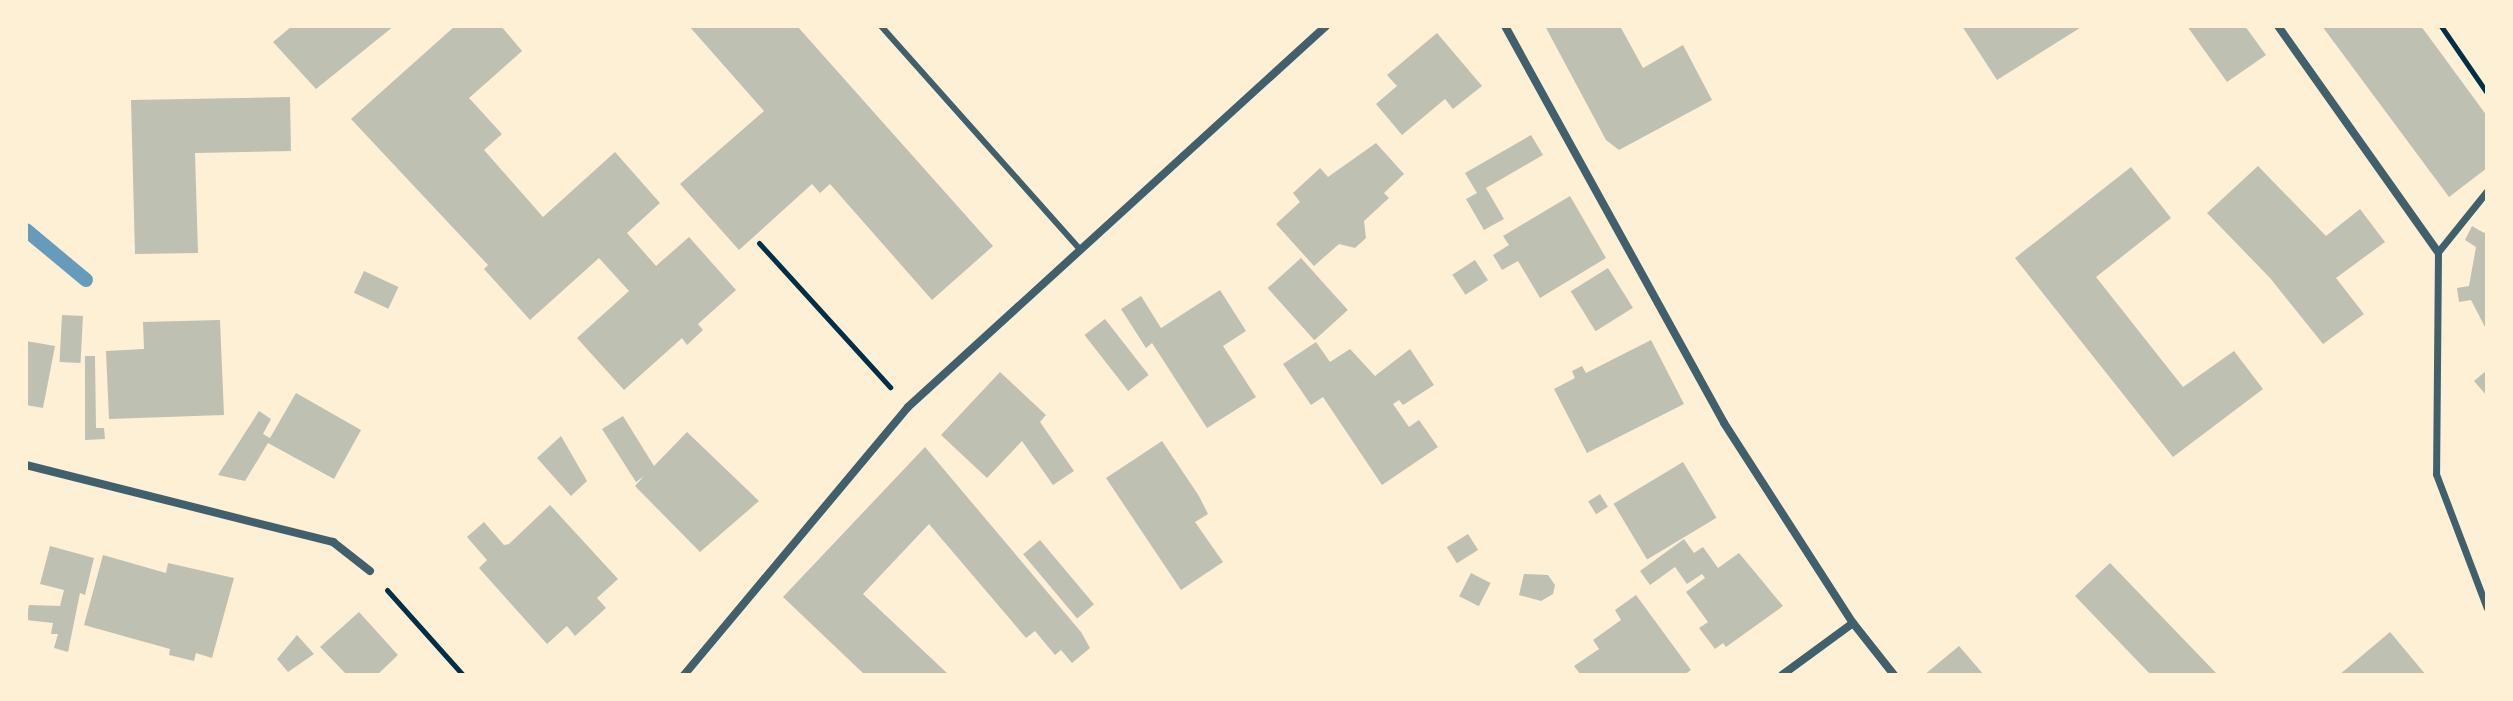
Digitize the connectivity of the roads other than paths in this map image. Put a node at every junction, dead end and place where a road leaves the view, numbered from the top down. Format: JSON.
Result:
{"nodes":[{"id":1,"x":881,"y":26,"type":"edge"},
{"id":2,"x":1326,"y":26,"type":"edge"},
{"id":3,"x":1505,"y":26,"type":"edge"},
{"id":4,"x":2278,"y":26,"type":"edge"},
{"id":5,"x":2487,"y":191,"type":"edge"},
{"id":6,"x":1078,"y":247,"type":"junction"},
{"id":7,"x":2438,"y":252,"type":"junction"},
{"id":8,"x":26,"y":465,"type":"edge"},
{"id":9,"x":370,"y":571,"type":"road end"},
{"id":10,"x":2487,"y":608,"type":"edge"},
{"id":11,"x":1853,"y":623,"type":"junction"},
{"id":12,"x":684,"y":675,"type":"edge"},
{"id":13,"x":1782,"y":675,"type":"edge"},
{"id":14,"x":1894,"y":675,"type":"edge"}],
"edges":[{"from":1,"to":6,"type":"lane"},
{"from":2,"to":6,"type":"street"},
{"from":3,"to":11,"type":"street"},
{"from":4,"to":7,"type":"street"},
{"from":5,"to":7,"type":"street"},
{"from":6,"to":12,"type":"street"},
{"from":7,"to":10,"type":"street"},
{"from":8,"to":9,"type":"street"},
{"from":11,"to":13,"type":"street"},
{"from":11,"to":14,"type":"street"}]}
